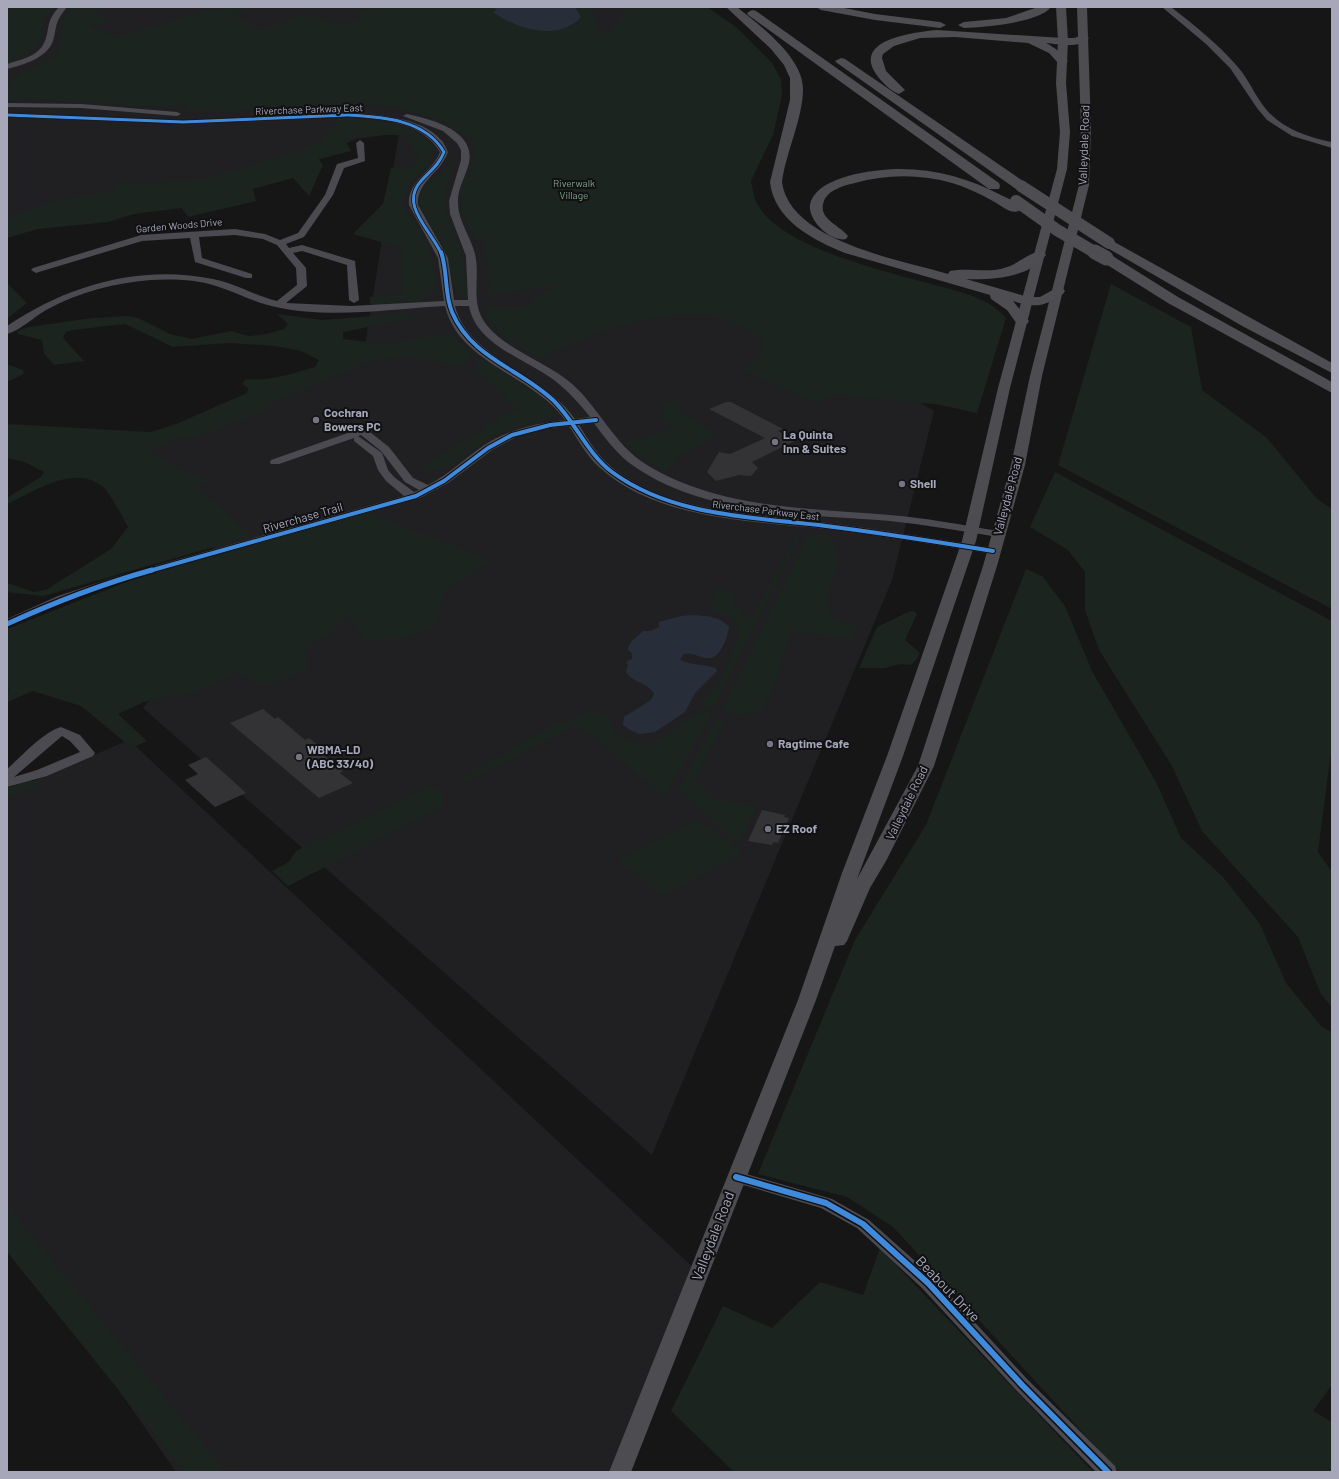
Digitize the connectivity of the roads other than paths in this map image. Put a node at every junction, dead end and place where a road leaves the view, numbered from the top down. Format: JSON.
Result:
{"nodes":[{"id":1,"x":63,"y":7,"type":"edge"},
{"id":2,"x":731,"y":7,"type":"edge"},
{"id":3,"x":742,"y":7,"type":"edge"},
{"id":4,"x":821,"y":7,"type":"edge"},
{"id":5,"x":1046,"y":7,"type":"edge"},
{"id":6,"x":1061,"y":7,"type":"edge"},
{"id":7,"x":1082,"y":7,"type":"edge"},
{"id":8,"x":1166,"y":7,"type":"edge"},
{"id":9,"x":940,"y":25,"type":"junction"},
{"id":10,"x":1010,"y":38,"type":"junction"},
{"id":11,"x":1062,"y":40,"type":"junction"},
{"id":12,"x":1080,"y":42,"type":"junction"},
{"id":13,"x":833,"y":55,"type":"dead end"},
{"id":14,"x":34,"y":57,"type":"junction"},
{"id":15,"x":1062,"y":61,"type":"junction"},
{"id":16,"x":7,"y":67,"type":"edge"},
{"id":17,"x":7,"y":74,"type":"edge"},
{"id":18,"x":7,"y":105,"type":"edge"},
{"id":19,"x":7,"y":115,"type":"edge"},
{"id":20,"x":932,"y":124,"type":"junction"},
{"id":21,"x":360,"y":144,"type":"dead end"},
{"id":22,"x":1332,"y":145,"type":"edge"},
{"id":23,"x":1013,"y":203,"type":"junction"},
{"id":24,"x":194,"y":234,"type":"junction"},
{"id":25,"x":280,"y":243,"type":"junction"},
{"id":26,"x":287,"y":251,"type":"junction"},
{"id":27,"x":1039,"y":255,"type":"junction"},
{"id":28,"x":36,"y":270,"type":"dead end"},
{"id":29,"x":953,"y":274,"type":"junction"},
{"id":30,"x":249,"y":276,"type":"dead end"},
{"id":31,"x":1058,"y":291,"type":"joint"},
{"id":32,"x":990,"y":292,"type":"junction"},
{"id":33,"x":1028,"y":298,"type":"junction"},
{"id":34,"x":354,"y":300,"type":"dead end"},
{"id":35,"x":449,"y":303,"type":"junction"},
{"id":36,"x":473,"y":303,"type":"junction"},
{"id":37,"x":278,"y":305,"type":"junction"},
{"id":38,"x":1049,"y":305,"type":"junction"},
{"id":39,"x":1022,"y":321,"type":"junction"},
{"id":40,"x":7,"y":331,"type":"edge"},
{"id":41,"x":1332,"y":369,"type":"edge"},
{"id":42,"x":1332,"y":388,"type":"edge"},
{"id":43,"x":596,"y":420,"type":"junction"},
{"id":44,"x":570,"y":422,"type":"junction"},
{"id":45,"x":357,"y":433,"type":"junction"},
{"id":46,"x":275,"y":462,"type":"dead end"},
{"id":47,"x":428,"y":490,"type":"junction"},
{"id":48,"x":413,"y":497,"type":"junction"},
{"id":49,"x":972,"y":530,"type":"junction"},
{"id":50,"x":998,"y":534,"type":"junction"},
{"id":51,"x":966,"y":547,"type":"junction"},
{"id":52,"x":993,"y":551,"type":"junction"},
{"id":53,"x":7,"y":624,"type":"edge"},
{"id":54,"x":7,"y":776,"type":"edge"},
{"id":55,"x":7,"y":783,"type":"edge"},
{"id":56,"x":807,"y":1000,"type":"junction"},
{"id":57,"x":736,"y":1178,"type":"junction"},
{"id":58,"x":620,"y":1472,"type":"edge"},
{"id":59,"x":1108,"y":1472,"type":"edge"}],
"edges":[{"from":1,"to":14,"type":"street"},
{"from":2,"to":32,"type":"highway"},
{"from":3,"to":23,"type":"highway"},
{"from":4,"to":9,"type":"highway"},
{"from":5,"to":9,"type":"highway"},
{"from":6,"to":11,"type":"main road","name":"Valleydale Road"},
{"from":7,"to":12,"type":"main road","name":"Valleydale Road"},
{"from":8,"to":22,"type":"street"},
{"from":9,"to":11,"type":"highway"},
{"from":10,"to":11,"type":"highway"},
{"from":10,"to":15,"type":"highway"},
{"from":10,"to":20,"type":"highway"},
{"from":11,"to":12,"type":"highway"},
{"from":11,"to":15,"type":"main road","name":"Valleydale Road"},
{"from":12,"to":31,"type":"main road","name":"Valleydale Road"},
{"from":13,"to":20,"type":"highway"},
{"from":14,"to":16,"type":"street"},
{"from":14,"to":17,"type":"street"},
{"from":15,"to":27,"type":"main road","name":"Valleydale Road"},
{"from":18,"to":36,"type":"street","name":"Riverchase Parkway East"},
{"from":19,"to":35,"type":"street","name":"Riverchase Parkway East"},
{"from":20,"to":41,"type":"highway","bridge":true},
{"from":21,"to":25,"type":"street"},
{"from":23,"to":29,"type":"highway"},
{"from":23,"to":42,"type":"highway","bridge":true},
{"from":24,"to":25,"type":"street","name":"Garden Woods Drive"},
{"from":24,"to":28,"type":"street","name":"Garden Woods Drive"},
{"from":24,"to":30,"type":"street"},
{"from":25,"to":26,"type":"street"},
{"from":26,"to":34,"type":"street"},
{"from":26,"to":37,"type":"street"},
{"from":27,"to":29,"type":"highway"},
{"from":27,"to":33,"type":"main road","name":"Valleydale Road"},
{"from":29,"to":33,"type":"highway"},
{"from":31,"to":38,"type":"highway"},
{"from":32,"to":33,"type":"highway"},
{"from":32,"to":39,"type":"highway"},
{"from":33,"to":38,"type":"highway"},
{"from":33,"to":39,"type":"main road","name":"Valleydale Road"},
{"from":35,"to":36,"type":"street"},
{"from":35,"to":37,"type":"street"},
{"from":35,"to":44,"type":"street","name":"Riverchase Parkway East"},
{"from":36,"to":43,"type":"street","name":"Riverchase Parkway East"},
{"from":37,"to":40,"type":"street"},
{"from":38,"to":50,"type":"main road","name":"Valleydale Road"},
{"from":39,"to":49,"type":"main road","name":"Valleydale Road"},
{"from":43,"to":44,"type":"street","name":"Riverchase Trail"},
{"from":43,"to":49,"type":"street","name":"Riverchase Parkway East"},
{"from":44,"to":47,"type":"street","name":"Riverchase Trail"},
{"from":44,"to":51,"type":"street","name":"Riverchase Parkway East"},
{"from":45,"to":46,"type":"street"},
{"from":45,"to":47,"type":"street"},
{"from":45,"to":48,"type":"street"},
{"from":47,"to":48,"type":"street","name":"Riverchase Trail"},
{"from":48,"to":53,"type":"street","name":"Riverchase Trail"},
{"from":49,"to":50,"type":"street","name":"Riverchase Parkway East"},
{"from":49,"to":51,"type":"main road","name":"Valleydale Road"},
{"from":50,"to":52,"type":"main road","name":"Valleydale Road"},
{"from":51,"to":52,"type":"street","name":"Riverchase Parkway East"},
{"from":51,"to":56,"type":"main road","name":"Valleydale Road"},
{"from":52,"to":56,"type":"main road","name":"Valleydale Road"},
{"from":54,"to":55,"type":"street"},
{"from":56,"to":57,"type":"main road","name":"Valleydale Road"},
{"from":57,"to":58,"type":"main road","name":"Valleydale Road"},
{"from":57,"to":59,"type":"street","name":"Beabout Drive"}]}
